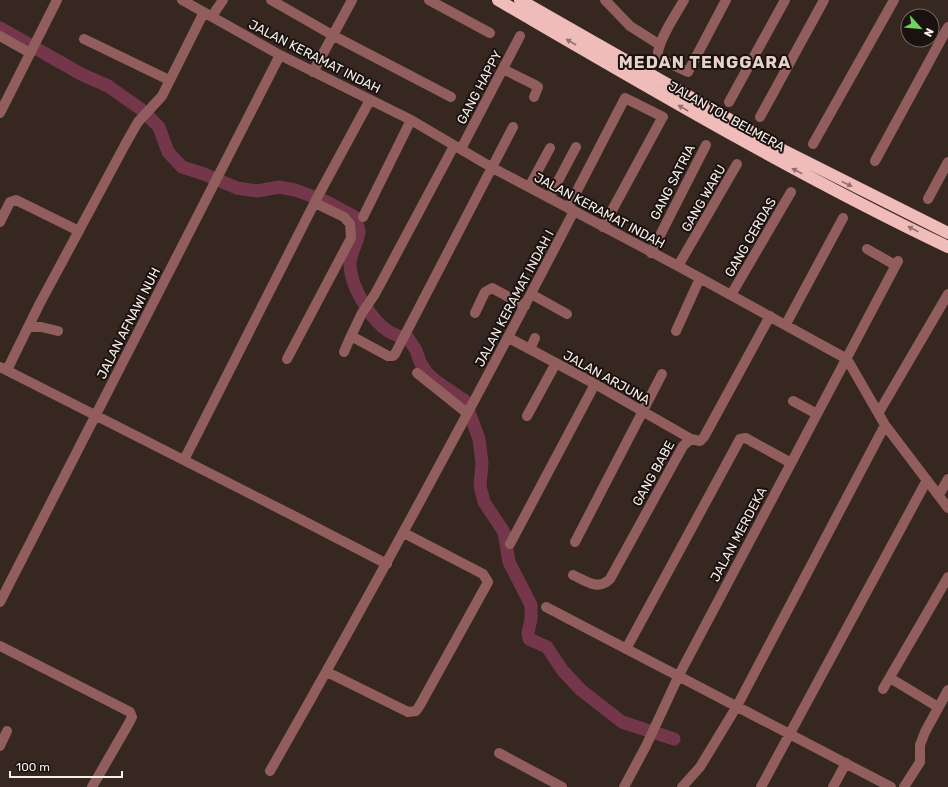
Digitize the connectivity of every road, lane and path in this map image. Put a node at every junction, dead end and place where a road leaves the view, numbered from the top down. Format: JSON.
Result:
{"nodes":[{"id":1,"x":56,"y":0,"type":"edge"},
{"id":2,"x":182,"y":0,"type":"edge"},
{"id":3,"x":223,"y":0,"type":"edge"},
{"id":4,"x":272,"y":0,"type":"edge"},
{"id":5,"x":352,"y":0,"type":"edge"},
{"id":6,"x":428,"y":0,"type":"edge"},
{"id":7,"x":498,"y":0,"type":"edge"},
{"id":8,"x":520,"y":0,"type":"edge"},
{"id":9,"x":684,"y":0,"type":"edge"},
{"id":10,"x":726,"y":0,"type":"edge"},
{"id":11,"x":785,"y":0,"type":"edge"},
{"id":12,"x":824,"y":0,"type":"edge"},
{"id":13,"x":894,"y":0,"type":"edge"},
{"id":14,"x":610,"y":2,"type":"edge"},
{"id":15,"x":208,"y":14,"type":"junction"},
{"id":16,"x":948,"y":27,"type":"edge"},
{"id":17,"x":490,"y":33,"type":"dead end"},
{"id":18,"x":0,"y":36,"type":"edge"},
{"id":19,"x":334,"y":36,"type":"junction"},
{"id":20,"x":520,"y":36,"type":"dead end"},
{"id":21,"x":84,"y":39,"type":"dead end"},
{"id":22,"x":660,"y":45,"type":"junction"},
{"id":23,"x":32,"y":48,"type":"junction"},
{"id":24,"x":280,"y":55,"type":"junction"},
{"id":25,"x":503,"y":69,"type":"junction"},
{"id":26,"x":313,"y":72,"type":"junction"},
{"id":27,"x":169,"y":80,"type":"junction"},
{"id":28,"x":451,"y":97,"type":"dead end"},
{"id":29,"x":534,"y":97,"type":"dead end"},
{"id":30,"x":370,"y":100,"type":"junction"},
{"id":31,"x":729,"y":102,"type":"dead end"},
{"id":32,"x":0,"y":113,"type":"edge"},
{"id":33,"x":760,"y":117,"type":"dead end"},
{"id":34,"x":411,"y":120,"type":"junction"},
{"id":35,"x":513,"y":127,"type":"dead end"},
{"id":36,"x":813,"y":144,"type":"dead end"},
{"id":37,"x":706,"y":145,"type":"dead end"},
{"id":38,"x":576,"y":147,"type":"dead end"},
{"id":39,"x":458,"y":148,"type":"junction"},
{"id":40,"x":550,"y":148,"type":"dead end"},
{"id":41,"x":875,"y":161,"type":"dead end"},
{"id":42,"x":948,"y":162,"type":"edge"},
{"id":43,"x":738,"y":164,"type":"dead end"},
{"id":44,"x":491,"y":167,"type":"junction"},
{"id":45,"x":529,"y":187,"type":"junction"},
{"id":46,"x":791,"y":192,"type":"dead end"},
{"id":47,"x":549,"y":198,"type":"junction"},
{"id":48,"x":928,"y":200,"type":"dead end"},
{"id":49,"x":315,"y":202,"type":"junction"},
{"id":50,"x":571,"y":209,"type":"junction"},
{"id":51,"x":363,"y":217,"type":"dead end"},
{"id":52,"x":843,"y":218,"type":"dead end"},
{"id":53,"x":0,"y":222,"type":"edge"},
{"id":54,"x":603,"y":227,"type":"junction"},
{"id":55,"x":79,"y":231,"type":"junction"},
{"id":56,"x":948,"y":233,"type":"edge"},
{"id":57,"x":948,"y":247,"type":"edge"},
{"id":58,"x":866,"y":249,"type":"dead end"},
{"id":59,"x":651,"y":253,"type":"junction"},
{"id":60,"x":678,"y":266,"type":"junction"},
{"id":61,"x":700,"y":278,"type":"junction"},
{"id":62,"x":531,"y":294,"type":"junction"},
{"id":63,"x":948,"y":294,"type":"edge"},
{"id":64,"x":732,"y":295,"type":"junction"},
{"id":65,"x":525,"y":306,"type":"junction"},
{"id":66,"x":475,"y":313,"type":"dead end"},
{"id":67,"x":567,"y":314,"type":"dead end"},
{"id":68,"x":770,"y":316,"type":"junction"},
{"id":69,"x":786,"y":324,"type":"junction"},
{"id":70,"x":28,"y":327,"type":"junction"},
{"id":71,"x":58,"y":331,"type":"dead end"},
{"id":72,"x":676,"y":331,"type":"dead end"},
{"id":73,"x":350,"y":338,"type":"junction"},
{"id":74,"x":509,"y":338,"type":"junction"},
{"id":75,"x":535,"y":338,"type":"dead end"},
{"id":76,"x":530,"y":349,"type":"junction"},
{"id":77,"x":344,"y":352,"type":"dead end"},
{"id":78,"x":288,"y":359,"type":"dead end"},
{"id":79,"x":847,"y":359,"type":"junction"},
{"id":80,"x":556,"y":363,"type":"junction"},
{"id":81,"x":4,"y":369,"type":"edge"},
{"id":82,"x":417,"y":373,"type":"dead end"},
{"id":83,"x":662,"y":374,"type":"dead end"},
{"id":84,"x":595,"y":384,"type":"junction"},
{"id":85,"x":793,"y":401,"type":"dead end"},
{"id":86,"x":468,"y":412,"type":"junction"},
{"id":87,"x":643,"y":412,"type":"junction"},
{"id":88,"x":879,"y":412,"type":"junction"},
{"id":89,"x":818,"y":414,"type":"junction"},
{"id":90,"x":96,"y":416,"type":"junction"},
{"id":91,"x":527,"y":416,"type":"dead end"},
{"id":92,"x":886,"y":425,"type":"junction"},
{"id":93,"x":691,"y":439,"type":"junction"},
{"id":94,"x":184,"y":460,"type":"junction"},
{"id":95,"x":791,"y":463,"type":"junction"},
{"id":96,"x":948,"y":479,"type":"edge"},
{"id":97,"x":927,"y":480,"type":"junction"},
{"id":98,"x":939,"y":495,"type":"junction"},
{"id":99,"x":948,"y":508,"type":"edge"},
{"id":100,"x":404,"y":533,"type":"junction"},
{"id":101,"x":575,"y":542,"type":"dead end"},
{"id":102,"x":510,"y":544,"type":"dead end"},
{"id":103,"x":387,"y":564,"type":"junction"},
{"id":104,"x":573,"y":576,"type":"dead end"},
{"id":105,"x":948,"y":577,"type":"edge"},
{"id":106,"x":0,"y":602,"type":"edge"},
{"id":107,"x":546,"y":607,"type":"dead end"},
{"id":108,"x":0,"y":646,"type":"edge"},
{"id":109,"x":626,"y":649,"type":"junction"},
{"id":110,"x":327,"y":672,"type":"junction"},
{"id":111,"x":679,"y":675,"type":"junction"},
{"id":112,"x":890,"y":678,"type":"junction"},
{"id":113,"x":883,"y":689,"type":"dead end"},
{"id":114,"x":948,"y":690,"type":"edge"},
{"id":115,"x":737,"y":706,"type":"junction"},
{"id":116,"x":938,"y":707,"type":"junction"},
{"id":117,"x":7,"y":731,"type":"dead end"},
{"id":118,"x":790,"y":734,"type":"junction"},
{"id":119,"x":0,"y":746,"type":"edge"},
{"id":120,"x":499,"y":753,"type":"dead end"},
{"id":121,"x":846,"y":763,"type":"junction"},
{"id":122,"x":270,"y":771,"type":"dead end"},
{"id":123,"x":684,"y":784,"type":"edge"},
{"id":124,"x":92,"y":787,"type":"edge"},
{"id":125,"x":562,"y":787,"type":"edge"},
{"id":126,"x":624,"y":787,"type":"edge"},
{"id":127,"x":761,"y":787,"type":"edge"},
{"id":128,"x":833,"y":787,"type":"edge"},
{"id":129,"x":891,"y":787,"type":"edge"},
{"id":130,"x":904,"y":787,"type":"edge"}],
"edges":[{"from":1,"to":23,"type":"street"},
{"from":2,"to":15,"type":"street","name":"JALAN KERAMAT INDAH"},
{"from":3,"to":15,"type":"street"},
{"from":4,"to":19,"type":"street"},
{"from":5,"to":19,"type":"street"},
{"from":6,"to":17,"type":"street"},
{"from":57,"to":7,"type":"highway","name":"JALAN TOL BELMERA","one_way":true},
{"from":8,"to":56,"type":"highway","name":"JALAN TOL BELMERA","one_way":true},
{"from":9,"to":22,"type":"street"},
{"from":10,"to":22,"type":"street"},
{"from":11,"to":31,"type":"street"},
{"from":12,"to":33,"type":"street"},
{"from":13,"to":36,"type":"street"},
{"from":14,"to":22,"type":"street"},
{"from":15,"to":24,"type":"street","name":"JALAN KERAMAT INDAH"},
{"from":15,"to":27,"type":"street"},
{"from":16,"to":41,"type":"street"},
{"from":18,"to":23,"type":"street"},
{"from":19,"to":26,"type":"street"},
{"from":19,"to":28,"type":"street"},
{"from":20,"to":25,"type":"street","name":"GANG HAPPY"},
{"from":21,"to":27,"type":"street"},
{"from":23,"to":32,"type":"street"},
{"from":24,"to":26,"type":"street","name":"JALAN KERAMAT INDAH"},
{"from":24,"to":90,"type":"street","name":"JALAN AFNAWI NUH"},
{"from":25,"to":29,"type":"street"},
{"from":25,"to":39,"type":"street","name":"GANG HAPPY"},
{"from":26,"to":30,"type":"street","name":"JALAN KERAMAT INDAH"},
{"from":27,"to":55,"type":"street"},
{"from":30,"to":34,"type":"street","name":"JALAN KERAMAT INDAH"},
{"from":30,"to":49,"type":"street"},
{"from":34,"to":39,"type":"street","name":"JALAN KERAMAT INDAH"},
{"from":34,"to":51,"type":"street"},
{"from":35,"to":44,"type":"street"},
{"from":37,"to":59,"type":"street","name":"GANG SATRIA"},
{"from":38,"to":47,"type":"street"},
{"from":39,"to":44,"type":"street","name":"JALAN KERAMAT INDAH"},
{"from":39,"to":73,"type":"street","name":"GANG HAPPY"},
{"from":40,"to":45,"type":"street"},
{"from":42,"to":48,"type":"street"},
{"from":43,"to":60,"type":"street","name":"GANG WARU"},
{"from":44,"to":45,"type":"street","name":"JALAN KERAMAT INDAH"},
{"from":44,"to":73,"type":"street"},
{"from":45,"to":47,"type":"street","name":"JALAN KERAMAT INDAH"},
{"from":46,"to":64,"type":"street","name":"GANG CERDAS"},
{"from":47,"to":50,"type":"street","name":"JALAN KERAMAT INDAH"},
{"from":49,"to":78,"type":"street"},
{"from":49,"to":94,"type":"street"},
{"from":50,"to":54,"type":"street","name":"JALAN KERAMAT INDAH"},
{"from":50,"to":54,"type":"street","name":"JALAN KERAMAT INDAH I"},
{"from":50,"to":62,"type":"street","name":"JALAN KERAMAT INDAH I"},
{"from":52,"to":69,"type":"street"},
{"from":53,"to":55,"type":"street"},
{"from":54,"to":59,"type":"street","name":"JALAN KERAMAT INDAH"},
{"from":55,"to":70,"type":"street"},
{"from":58,"to":79,"type":"street","name":"JALAN MERDEKA"},
{"from":59,"to":60,"type":"street","name":"JALAN KERAMAT INDAH"},
{"from":60,"to":61,"type":"street","name":"JALAN KERAMAT INDAH"},
{"from":61,"to":64,"type":"street","name":"JALAN KERAMAT INDAH"},
{"from":61,"to":72,"type":"street"},
{"from":62,"to":65,"type":"street","name":"JALAN KERAMAT INDAH I"},
{"from":62,"to":67,"type":"street"},
{"from":63,"to":88,"type":"street"},
{"from":64,"to":68,"type":"street","name":"JALAN KERAMAT INDAH"},
{"from":65,"to":66,"type":"street"},
{"from":65,"to":74,"type":"street","name":"JALAN KERAMAT INDAH I"},
{"from":68,"to":69,"type":"street","name":"JALAN KERAMAT INDAH"},
{"from":68,"to":93,"type":"street","name":"GANG BABE"},
{"from":69,"to":79,"type":"street","name":"JALAN KERAMAT INDAH"},
{"from":70,"to":71,"type":"street"},
{"from":70,"to":81,"type":"street"},
{"from":73,"to":77,"type":"street","name":"GANG HAPPY"},
{"from":74,"to":76,"type":"street","name":"JALAN ARJUNA"},
{"from":74,"to":86,"type":"street","name":"JALAN KERAMAT INDAH I"},
{"from":75,"to":76,"type":"street"},
{"from":76,"to":80,"type":"street","name":"JALAN ARJUNA"},
{"from":79,"to":88,"type":"street","name":"JALAN KERAMAT INDAH"},
{"from":79,"to":89,"type":"street","name":"JALAN MERDEKA"},
{"from":80,"to":84,"type":"street","name":"JALAN ARJUNA"},
{"from":80,"to":91,"type":"street"},
{"from":81,"to":90,"type":"street"},
{"from":82,"to":86,"type":"street"},
{"from":83,"to":87,"type":"street"},
{"from":84,"to":87,"type":"street","name":"JALAN ARJUNA"},
{"from":84,"to":102,"type":"street"},
{"from":85,"to":89,"type":"street"},
{"from":86,"to":100,"type":"street","name":"JALAN KERAMAT INDAH I"},
{"from":87,"to":93,"type":"street","name":"JALAN ARJUNA"},
{"from":87,"to":101,"type":"street"},
{"from":88,"to":92,"type":"street","name":"JALAN KERAMAT INDAH"},
{"from":89,"to":95,"type":"street","name":"JALAN MERDEKA"},
{"from":90,"to":94,"type":"street"},
{"from":90,"to":106,"type":"street","name":"JALAN AFNAWI NUH"},
{"from":92,"to":97,"type":"street","name":"JALAN KERAMAT INDAH"},
{"from":92,"to":115,"type":"street"},
{"from":93,"to":104,"type":"street","name":"GANG BABE"},
{"from":94,"to":103,"type":"street"},
{"from":95,"to":109,"type":"street"},
{"from":95,"to":111,"type":"street","name":"JALAN MERDEKA"},
{"from":96,"to":98,"type":"street"},
{"from":97,"to":98,"type":"street","name":"JALAN KERAMAT INDAH"},
{"from":97,"to":118,"type":"street"},
{"from":98,"to":99,"type":"street","name":"JALAN KERAMAT INDAH"},
{"from":100,"to":103,"type":"street","name":"JALAN KERAMAT INDAH I"},
{"from":100,"to":110,"type":"street"},
{"from":103,"to":110,"type":"street","name":"JALAN KERAMAT INDAH I"},
{"from":105,"to":112,"type":"street"},
{"from":107,"to":109,"type":"street"},
{"from":108,"to":124,"type":"street"},
{"from":109,"to":111,"type":"street"},
{"from":110,"to":122,"type":"street","name":"JALAN KERAMAT INDAH I"},
{"from":111,"to":115,"type":"street"},
{"from":111,"to":126,"type":"street","name":"JALAN MERDEKA"},
{"from":112,"to":113,"type":"street"},
{"from":112,"to":116,"type":"street"},
{"from":114,"to":116,"type":"street"},
{"from":115,"to":118,"type":"street"},
{"from":115,"to":123,"type":"street"},
{"from":116,"to":130,"type":"street"},
{"from":117,"to":119,"type":"street"},
{"from":118,"to":121,"type":"street"},
{"from":118,"to":127,"type":"street"},
{"from":120,"to":125,"type":"street"},
{"from":121,"to":128,"type":"street"},
{"from":121,"to":129,"type":"street"}]}
